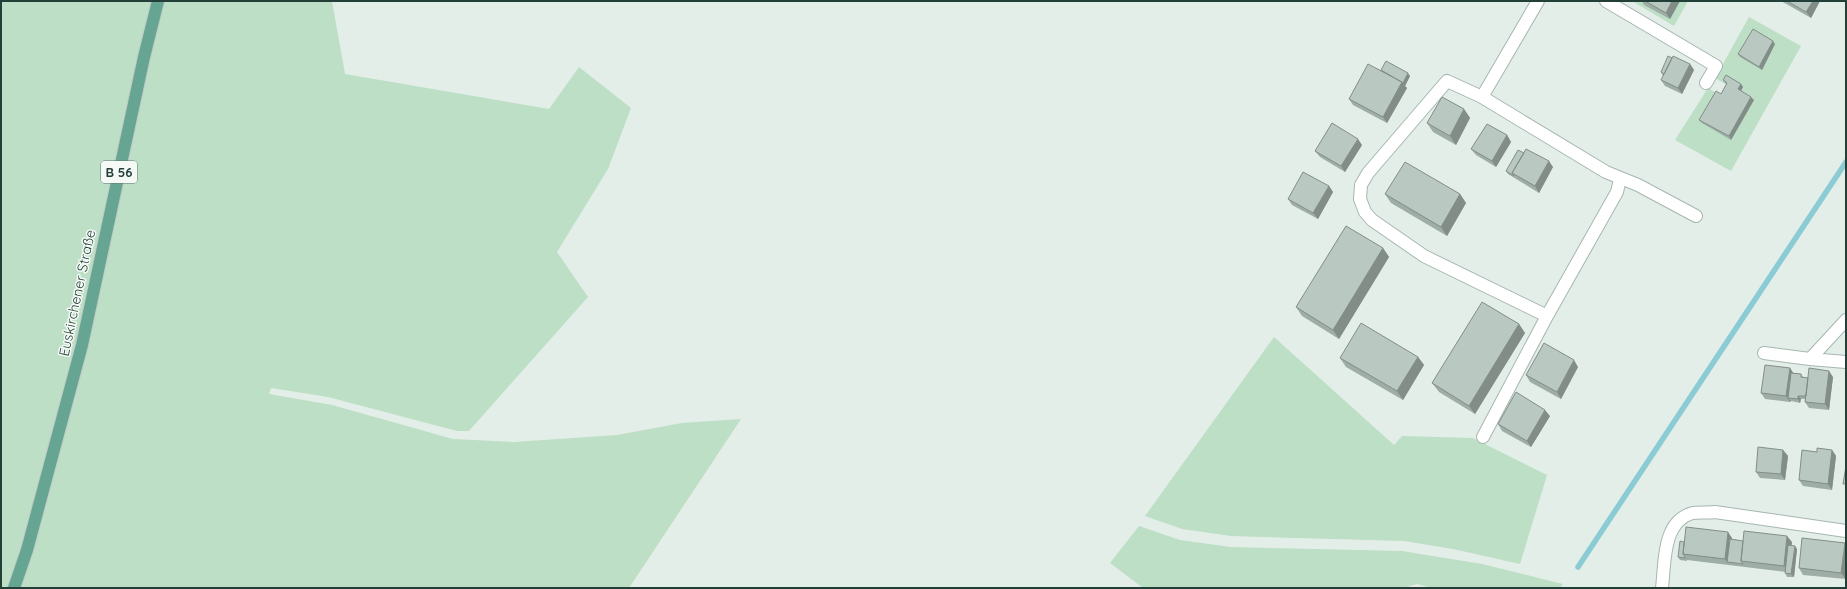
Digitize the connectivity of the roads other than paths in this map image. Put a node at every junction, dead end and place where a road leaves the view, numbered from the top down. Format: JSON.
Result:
{"nodes":[{"id":1,"x":158,"y":1,"type":"edge"},
{"id":2,"x":1538,"y":1,"type":"edge"},
{"id":3,"x":1606,"y":1,"type":"edge"},
{"id":4,"x":1706,"y":83,"type":"dead end"},
{"id":5,"x":1482,"y":97,"type":"junction"},
{"id":6,"x":1620,"y":179,"type":"junction"},
{"id":7,"x":1696,"y":216,"type":"dead end"},
{"id":8,"x":1548,"y":316,"type":"junction"},
{"id":9,"x":1846,"y":320,"type":"edge"},
{"id":10,"x":1764,"y":354,"type":"dead end"},
{"id":11,"x":1810,"y":359,"type":"junction"},
{"id":12,"x":1846,"y":362,"type":"edge"},
{"id":13,"x":1483,"y":438,"type":"dead end"},
{"id":14,"x":1846,"y":531,"type":"edge"},
{"id":15,"x":14,"y":588,"type":"edge"},
{"id":16,"x":1662,"y":588,"type":"edge"}],
"edges":[{"from":1,"to":15,"type":"main road","name":"Euskirchener Straße","number":"B 56"},
{"from":2,"to":5,"type":"street"},
{"from":3,"to":4,"type":"street"},
{"from":5,"to":6,"type":"street"},
{"from":5,"to":8,"type":"street"},
{"from":6,"to":7,"type":"street"},
{"from":6,"to":8,"type":"street"},
{"from":8,"to":13,"type":"street"},
{"from":9,"to":11,"type":"street"},
{"from":10,"to":11,"type":"street"},
{"from":11,"to":12,"type":"street"},
{"from":14,"to":16,"type":"street"}]}
